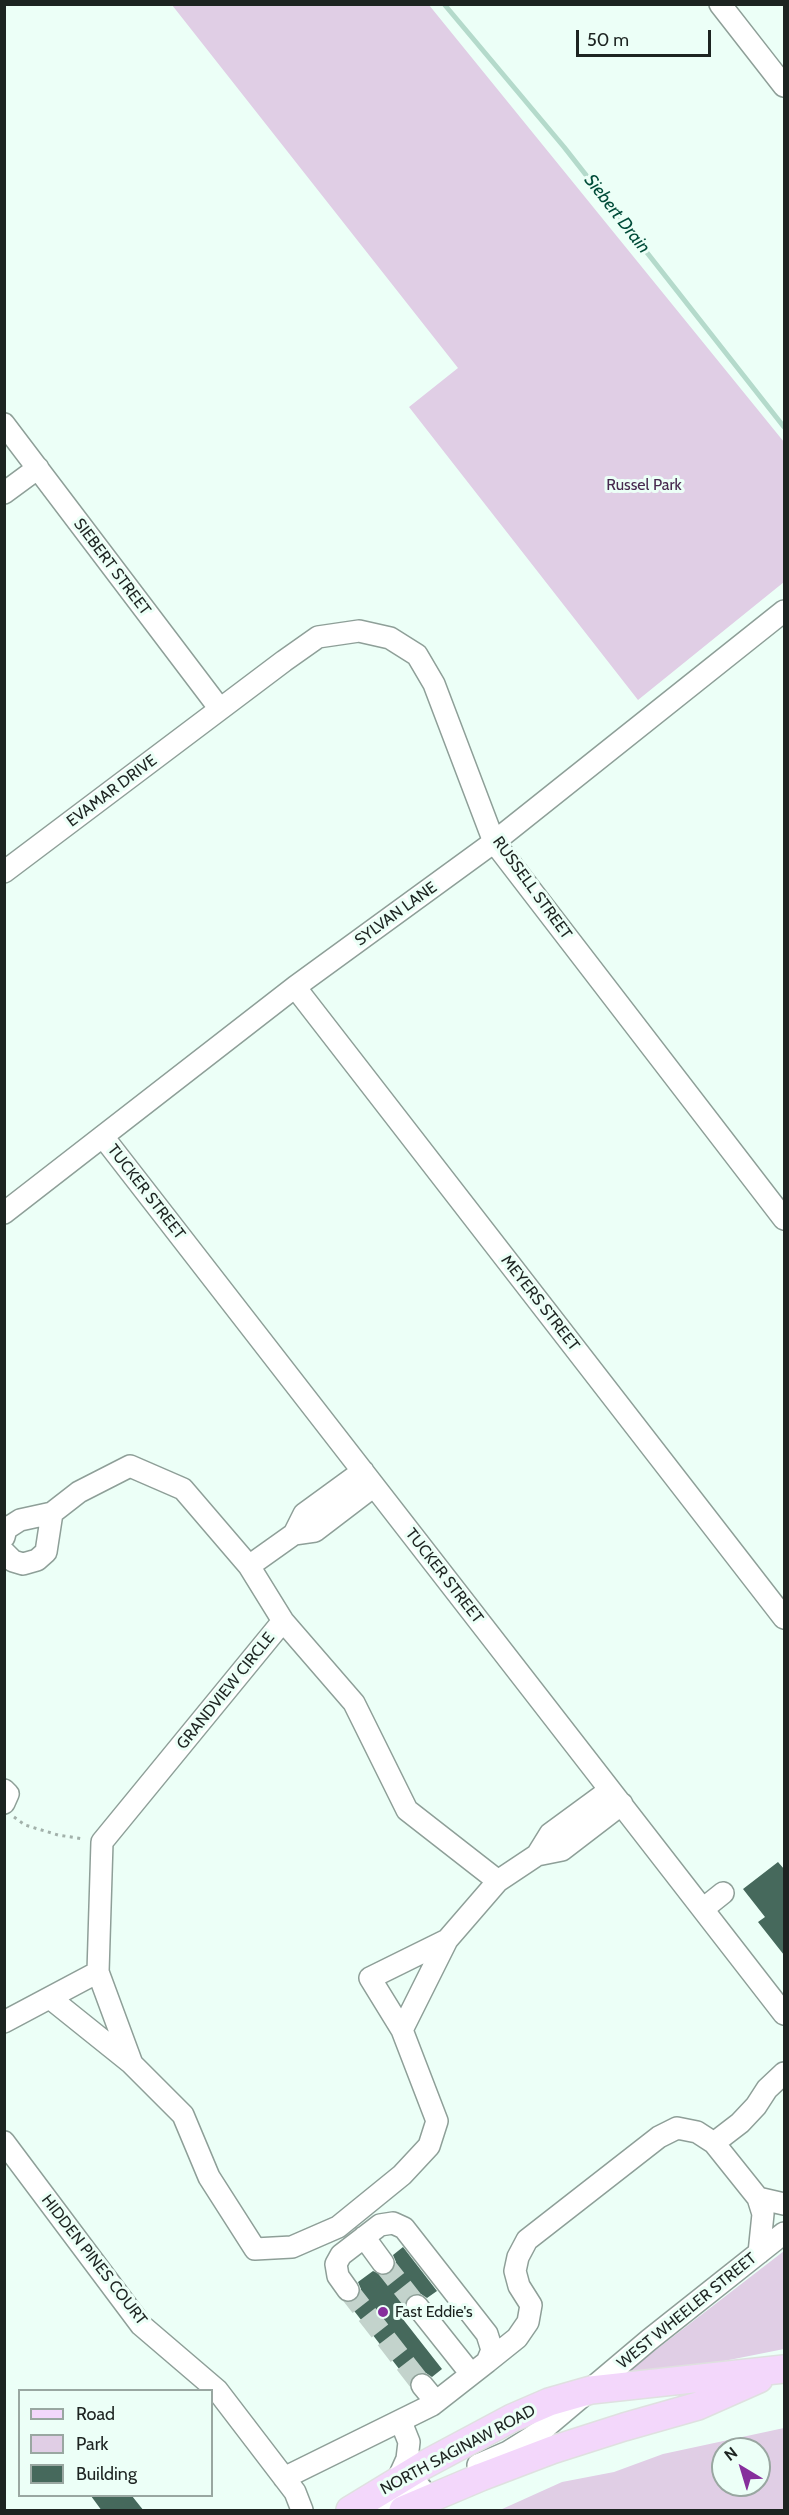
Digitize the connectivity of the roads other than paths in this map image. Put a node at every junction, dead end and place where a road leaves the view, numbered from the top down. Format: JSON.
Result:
{"nodes":[{"id":1,"x":720,"y":4,"type":"edge"},
{"id":2,"x":784,"y":86,"type":"edge"},
{"id":3,"x":4,"y":424,"type":"edge"},
{"id":4,"x":38,"y":468,"type":"junction"},
{"id":5,"x":4,"y":494,"type":"edge"},
{"id":6,"x":784,"y":611,"type":"edge"},
{"id":7,"x":220,"y":709,"type":"junction"},
{"id":8,"x":494,"y":842,"type":"junction"},
{"id":9,"x":4,"y":872,"type":"edge"},
{"id":10,"x":295,"y":987,"type":"junction"},
{"id":11,"x":104,"y":1138,"type":"junction"},
{"id":12,"x":4,"y":1213,"type":"edge"},
{"id":13,"x":784,"y":1219,"type":"edge"},
{"id":14,"x":369,"y":1478,"type":"junction"},
{"id":15,"x":52,"y":1513,"type":"junction"},
{"id":16,"x":4,"y":1537,"type":"edge"},
{"id":17,"x":4,"y":1552,"type":"edge"},
{"id":18,"x":249,"y":1566,"type":"junction"},
{"id":19,"x":784,"y":1618,"type":"edge"},
{"id":20,"x":283,"y":1621,"type":"junction"},
{"id":21,"x":4,"y":1790,"type":"edge"},
{"id":22,"x":616,"y":1797,"type":"junction"},
{"id":23,"x":8,"y":1810,"type":"edge"},
{"id":24,"x":498,"y":1881,"type":"junction"},
{"id":25,"x":723,"y":1893,"type":"dead end"},
{"id":26,"x":703,"y":1909,"type":"junction"},
{"id":27,"x":447,"y":1940,"type":"junction"},
{"id":28,"x":98,"y":1972,"type":"junction"},
{"id":29,"x":50,"y":1998,"type":"junction"},
{"id":30,"x":784,"y":2014,"type":"edge"},
{"id":31,"x":4,"y":2022,"type":"edge"},
{"id":32,"x":402,"y":2030,"type":"junction"},
{"id":33,"x":132,"y":2064,"type":"junction"},
{"id":34,"x":784,"y":2073,"type":"edge"},
{"id":35,"x":4,"y":2142,"type":"edge"},
{"id":36,"x":714,"y":2143,"type":"junction"},
{"id":37,"x":758,"y":2198,"type":"junction"},
{"id":38,"x":784,"y":2204,"type":"edge"},
{"id":39,"x":784,"y":2232,"type":"edge"},
{"id":40,"x":364,"y":2237,"type":"junction"},
{"id":41,"x":759,"y":2253,"type":"junction"},
{"id":42,"x":383,"y":2263,"type":"tunnel mouth"},
{"id":43,"x":348,"y":2289,"type":"tunnel mouth"},
{"id":44,"x":417,"y":2306,"type":"tunnel mouth"},
{"id":45,"x":479,"y":2368,"type":"junction"},
{"id":46,"x":783,"y":2369,"type":"edge"},
{"id":47,"x":422,"y":2385,"type":"tunnel mouth"},
{"id":48,"x":591,"y":2390,"type":"junction"},
{"id":49,"x":436,"y":2402,"type":"junction"},
{"id":50,"x":405,"y":2420,"type":"junction"},
{"id":51,"x":447,"y":2453,"type":"junction"},
{"id":52,"x":284,"y":2478,"type":"junction"},
{"id":53,"x":397,"y":2481,"type":"junction"},
{"id":54,"x":302,"y":2511,"type":"edge"},
{"id":55,"x":350,"y":2511,"type":"edge"},
{"id":56,"x":370,"y":2511,"type":"edge"},
{"id":57,"x":403,"y":2511,"type":"edge"}],
"edges":[{"from":1,"to":2,"type":"street"},
{"from":3,"to":4,"type":"street","name":"SIEBERT STREET"},
{"from":4,"to":5,"type":"street"},
{"from":4,"to":7,"type":"street","name":"SIEBERT STREET"},
{"from":6,"to":8,"type":"street","name":"SYLVAN LANE"},
{"from":7,"to":8,"type":"street","name":"RUSSELL STREET"},
{"from":7,"to":9,"type":"street","name":"EVAMAR DRIVE"},
{"from":8,"to":10,"type":"street","name":"SYLVAN LANE"},
{"from":8,"to":13,"type":"street","name":"RUSSELL STREET"},
{"from":10,"to":11,"type":"street","name":"SYLVAN LANE"},
{"from":10,"to":19,"type":"street","name":"MEYERS STREET"},
{"from":11,"to":12,"type":"street","name":"SYLVAN LANE"},
{"from":11,"to":14,"type":"street","name":"TUCKER STREET"},
{"from":14,"to":18,"type":"street"},
{"from":14,"to":22,"type":"street","name":"TUCKER STREET"},
{"from":15,"to":16,"type":"street"},
{"from":15,"to":17,"type":"street"},
{"from":15,"to":18,"type":"street"},
{"from":18,"to":20,"type":"street"},
{"from":20,"to":24,"type":"street","name":"GRANDVIEW CIRCLE"},
{"from":20,"to":28,"type":"street","name":"GRANDVIEW CIRCLE"},
{"from":21,"to":23,"type":"street"},
{"from":22,"to":24,"type":"street"},
{"from":22,"to":26,"type":"street","name":"TUCKER STREET"},
{"from":24,"to":27,"type":"street"},
{"from":25,"to":26,"type":"street"},
{"from":26,"to":30,"type":"street","name":"TUCKER STREET"},
{"from":27,"to":32,"type":"street"},
{"from":27,"to":32,"type":"street"},
{"from":28,"to":29,"type":"street"},
{"from":28,"to":33,"type":"street"},
{"from":29,"to":31,"type":"street"},
{"from":29,"to":33,"type":"street"},
{"from":32,"to":33,"type":"street"},
{"from":34,"to":36,"type":"street"},
{"from":35,"to":52,"type":"street","name":"HIDDEN PINES COURT"},
{"from":36,"to":37,"type":"street"},
{"from":36,"to":45,"type":"street"},
{"from":37,"to":38,"type":"street"},
{"from":37,"to":41,"type":"street"},
{"from":39,"to":41,"type":"street","name":"WEST WHEELER STREET"},
{"from":40,"to":42,"type":"street"},
{"from":40,"to":43,"type":"street"},
{"from":40,"to":45,"type":"street"},
{"from":41,"to":48,"type":"street","name":"WEST WHEELER STREET"},
{"from":44,"to":45,"type":"street"},
{"from":45,"to":49,"type":"street"},
{"from":46,"to":48,"type":"main road","name":"NORTH SAGINAW ROAD"},
{"from":46,"to":57,"type":"main road","name":"NORTH SAGINAW ROAD"},
{"from":47,"to":49,"type":"street"},
{"from":48,"to":51,"type":"main road","name":"NORTH SAGINAW ROAD"},
{"from":48,"to":56,"type":"street","name":"WEST WHEELER STREET"},
{"from":49,"to":50,"type":"street"},
{"from":50,"to":51,"type":"street"},
{"from":50,"to":52,"type":"street"},
{"from":50,"to":53,"type":"street"},
{"from":51,"to":53,"type":"main road","name":"NORTH SAGINAW ROAD"},
{"from":52,"to":54,"type":"street","name":"HIDDEN PINES COURT"},
{"from":53,"to":55,"type":"main road","name":"NORTH SAGINAW ROAD"}]}
